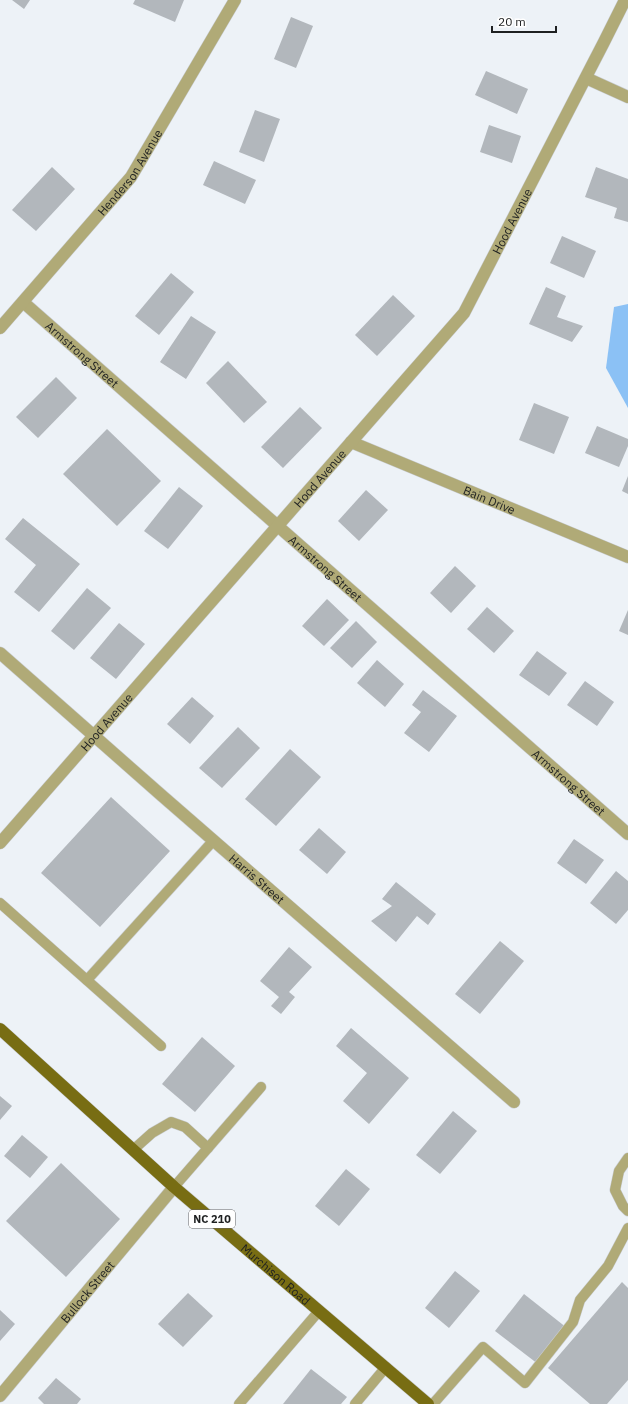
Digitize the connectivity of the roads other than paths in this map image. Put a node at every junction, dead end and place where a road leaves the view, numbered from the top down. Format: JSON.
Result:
{"nodes":[{"id":1,"x":235,"y":0,"type":"edge"},
{"id":2,"x":625,"y":0,"type":"edge"},
{"id":3,"x":586,"y":78,"type":"junction"},
{"id":4,"x":628,"y":97,"type":"edge"},
{"id":5,"x":23,"y":302,"type":"junction"},
{"id":6,"x":0,"y":328,"type":"edge"},
{"id":7,"x":351,"y":442,"type":"junction"},
{"id":8,"x":277,"y":525,"type":"junction"},
{"id":9,"x":628,"y":557,"type":"edge"},
{"id":10,"x":0,"y":653,"type":"edge"},
{"id":11,"x":94,"y":736,"type":"junction"},
{"id":12,"x":628,"y":834,"type":"edge"},
{"id":13,"x":213,"y":841,"type":"junction"},
{"id":14,"x":0,"y":843,"type":"edge"},
{"id":15,"x":0,"y":903,"type":"edge"},
{"id":16,"x":87,"y":980,"type":"junction"},
{"id":17,"x":0,"y":1029,"type":"edge"},
{"id":18,"x":161,"y":1046,"type":"dead end"},
{"id":19,"x":261,"y":1088,"type":"dead end"},
{"id":20,"x":514,"y":1102,"type":"dead end"},
{"id":21,"x":208,"y":1148,"type":"junction"},
{"id":22,"x":133,"y":1150,"type":"junction"},
{"id":23,"x":628,"y":1158,"type":"edge"},
{"id":24,"x":174,"y":1187,"type":"junction"},
{"id":25,"x":628,"y":1211,"type":"edge"},
{"id":26,"x":628,"y":1228,"type":"edge"},
{"id":27,"x":319,"y":1311,"type":"junction"},
{"id":28,"x":386,"y":1367,"type":"junction"},
{"id":29,"x":0,"y":1396,"type":"edge"},
{"id":30,"x":239,"y":1404,"type":"edge"},
{"id":31,"x":355,"y":1404,"type":"edge"},
{"id":32,"x":428,"y":1404,"type":"edge"},
{"id":33,"x":433,"y":1404,"type":"edge"}],
"edges":[{"from":1,"to":5,"type":"street","name":"Henderson Avenue"},
{"from":2,"to":3,"type":"street","name":"Hood Avenue"},
{"from":3,"to":4,"type":"street"},
{"from":3,"to":7,"type":"street","name":"Hood Avenue"},
{"from":5,"to":6,"type":"street","name":"Henderson Avenue"},
{"from":5,"to":8,"type":"street","name":"Armstrong Street"},
{"from":7,"to":8,"type":"street","name":"Hood Avenue"},
{"from":7,"to":9,"type":"street","name":"Bain Drive"},
{"from":8,"to":11,"type":"street","name":"Hood Avenue"},
{"from":8,"to":12,"type":"street","name":"Armstrong Street"},
{"from":10,"to":11,"type":"street","name":"Harris Street"},
{"from":11,"to":13,"type":"street","name":"Harris Street"},
{"from":11,"to":14,"type":"street","name":"Hood Avenue"},
{"from":13,"to":16,"type":"lane"},
{"from":13,"to":20,"type":"street","name":"Harris Street"},
{"from":15,"to":16,"type":"lane"},
{"from":16,"to":18,"type":"lane"},
{"from":17,"to":22,"type":"main road","name":"Murchison Road","number":"NC 210"},
{"from":19,"to":21,"type":"lane"},
{"from":21,"to":22,"type":"lane"},
{"from":21,"to":24,"type":"lane"},
{"from":22,"to":24,"type":"main road","name":"Murchison Road","number":"NC 210"},
{"from":23,"to":25,"type":"lane"},
{"from":24,"to":27,"type":"main road","name":"Murchison Road","number":"NC 210"},
{"from":24,"to":29,"type":"street","name":"Bullock Street"},
{"from":26,"to":33,"type":"lane"},
{"from":27,"to":28,"type":"main road","name":"Murchison Road","number":"NC 210"},
{"from":27,"to":30,"type":"lane"},
{"from":28,"to":31,"type":"lane"},
{"from":28,"to":32,"type":"main road","name":"Murchison Road","number":"NC 210"}]}
